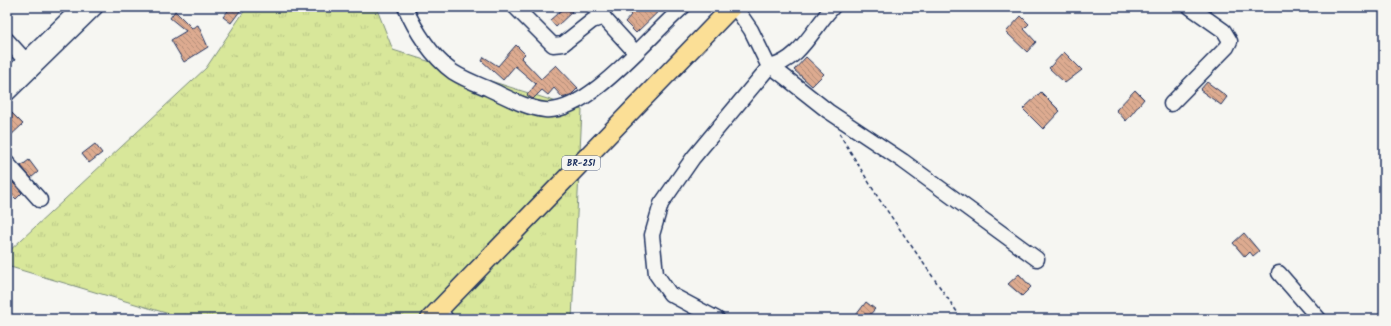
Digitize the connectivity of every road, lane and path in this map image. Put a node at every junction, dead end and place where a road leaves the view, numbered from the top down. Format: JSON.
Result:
{"nodes":[{"id":1,"x":80,"y":7,"type":"edge"},
{"id":2,"x":96,"y":7,"type":"edge"},
{"id":3,"x":405,"y":7,"type":"edge"},
{"id":4,"x":515,"y":7,"type":"edge"},
{"id":5,"x":594,"y":7,"type":"edge"},
{"id":6,"x":683,"y":7,"type":"edge"},
{"id":7,"x":733,"y":7,"type":"edge"},
{"id":8,"x":832,"y":7,"type":"edge"},
{"id":9,"x":1190,"y":7,"type":"edge"},
{"id":10,"x":604,"y":18,"type":"junction"},
{"id":11,"x":7,"y":40,"type":"edge"},
{"id":12,"x":635,"y":52,"type":"junction"},
{"id":13,"x":26,"y":61,"type":"junction"},
{"id":14,"x":772,"y":66,"type":"junction"},
{"id":15,"x":7,"y":78,"type":"edge"},
{"id":16,"x":7,"y":94,"type":"edge"},
{"id":17,"x":1171,"y":104,"type":"dead end"},
{"id":18,"x":838,"y":132,"type":"dead end"},
{"id":19,"x":7,"y":163,"type":"edge"},
{"id":20,"x":40,"y":200,"type":"dead end"},
{"id":21,"x":1037,"y":259,"type":"dead end"},
{"id":22,"x":1279,"y":273,"type":"dead end"},
{"id":23,"x":438,"y":316,"type":"edge"},
{"id":24,"x":718,"y":319,"type":"edge"},
{"id":25,"x":962,"y":319,"type":"edge"},
{"id":26,"x":1320,"y":319,"type":"edge"}],
"edges":[{"from":1,"to":13,"type":"street"},
{"from":2,"to":16,"type":"street"},
{"from":3,"to":12,"type":"street"},
{"from":4,"to":10,"type":"street"},
{"from":5,"to":10,"type":"street"},
{"from":6,"to":12,"type":"street"},
{"from":7,"to":14,"type":"street"},
{"from":7,"to":23,"type":"main road","number":"BR-251"},
{"from":8,"to":14,"type":"street"},
{"from":9,"to":17,"type":"street"},
{"from":10,"to":12,"type":"street"},
{"from":11,"to":13,"type":"street"},
{"from":13,"to":15,"type":"street"},
{"from":14,"to":21,"type":"street"},
{"from":14,"to":24,"type":"street"},
{"from":18,"to":25,"type":"path"},
{"from":19,"to":20,"type":"street"},
{"from":22,"to":26,"type":"street"}]}
